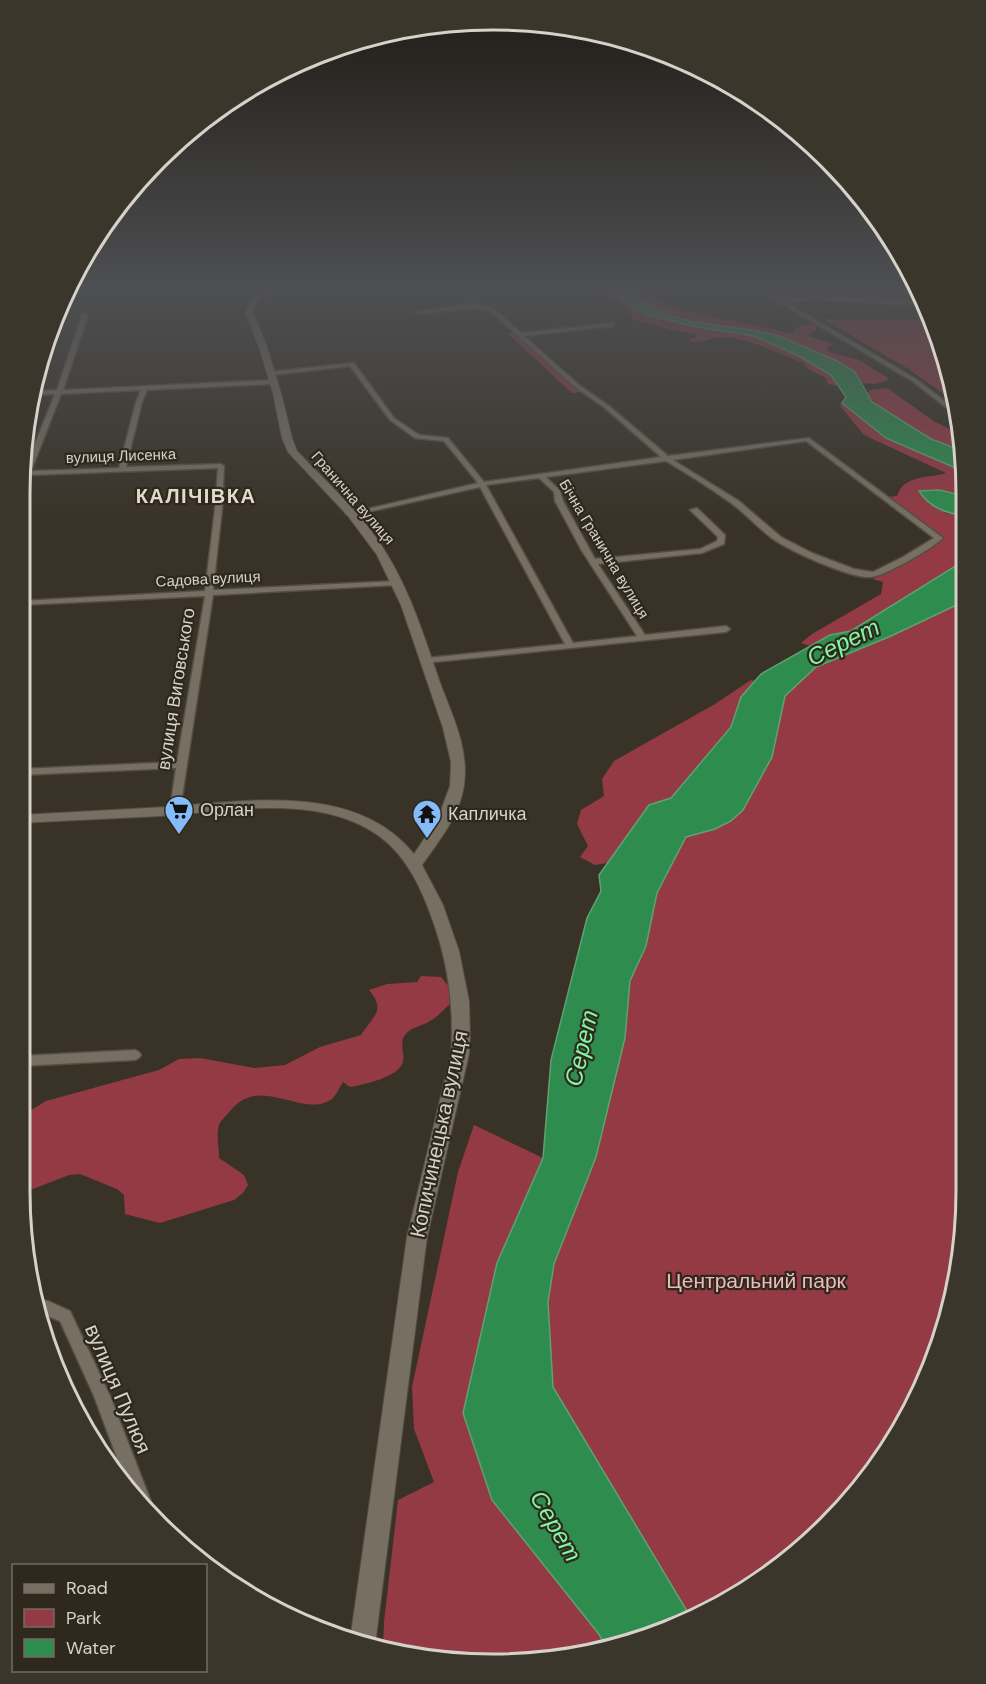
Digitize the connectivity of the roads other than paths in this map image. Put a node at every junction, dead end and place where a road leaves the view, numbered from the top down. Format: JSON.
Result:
{"nodes":[{"id":1,"x":67,"y":369,"type":"edge"},
{"id":2,"x":269,"y":369,"type":"edge"},
{"id":3,"x":326,"y":369,"type":"edge"},
{"id":4,"x":355,"y":369,"type":"edge"},
{"id":5,"x":557,"y":369,"type":"edge"},
{"id":6,"x":895,"y":369,"type":"edge"},
{"id":7,"x":272,"y":378,"type":"junction"},
{"id":8,"x":145,"y":388,"type":"junction"},
{"id":9,"x":59,"y":392,"type":"junction"},
{"id":10,"x":41,"y":393,"type":"edge"},
{"id":11,"x":948,"y":406,"type":"edge"},
{"id":12,"x":32,"y":453,"type":"edge"},
{"id":13,"x":667,"y":458,"type":"junction"},
{"id":14,"x":221,"y":466,"type":"joint"},
{"id":15,"x":122,"y":469,"type":"junction"},
{"id":16,"x":31,"y":473,"type":"edge"},
{"id":17,"x":541,"y":476,"type":"junction"},
{"id":18,"x":482,"y":484,"type":"junction"},
{"id":19,"x":694,"y":510,"type":"dead end"},
{"id":20,"x":350,"y":514,"type":"junction"},
{"id":21,"x":592,"y":562,"type":"junction"},
{"id":22,"x":397,"y":583,"type":"junction"},
{"id":23,"x":208,"y":593,"type":"junction"},
{"id":24,"x":30,"y":602,"type":"edge"},
{"id":25,"x":726,"y":629,"type":"dead end"},
{"id":26,"x":642,"y":637,"type":"junction"},
{"id":27,"x":570,"y":646,"type":"junction"},
{"id":28,"x":427,"y":661,"type":"junction"},
{"id":29,"x":181,"y":765,"type":"junction"},
{"id":30,"x":30,"y":772,"type":"edge"},
{"id":31,"x":176,"y":810,"type":"junction"},
{"id":32,"x":30,"y":818,"type":"edge"},
{"id":33,"x":414,"y":865,"type":"junction"},
{"id":34,"x":135,"y":1055,"type":"dead end"},
{"id":35,"x":30,"y":1060,"type":"edge"},
{"id":36,"x":45,"y":1307,"type":"edge"},
{"id":37,"x":136,"y":1485,"type":"edge"},
{"id":38,"x":364,"y":1635,"type":"edge"}],
"edges":[{"from":1,"to":9,"type":"street"},
{"from":2,"to":7,"type":"street","name":"Гранична вулиця"},
{"from":3,"to":7,"type":"street"},
{"from":4,"to":18,"type":"street"},
{"from":5,"to":13,"type":"street"},
{"from":6,"to":11,"type":"street"},
{"from":7,"to":8,"type":"street"},
{"from":7,"to":20,"type":"street","name":"Гранична вулиця"},
{"from":8,"to":9,"type":"street"},
{"from":8,"to":15,"type":"street"},
{"from":9,"to":10,"type":"street"},
{"from":9,"to":12,"type":"street"},
{"from":13,"to":13,"type":"street","name":"Бічна Гранична вулиця"},
{"from":13,"to":17,"type":"street","name":"Бічна Гранична вулиця"},
{"from":14,"to":15,"type":"street","name":"вулиця Лисенка"},
{"from":14,"to":23,"type":"street","name":"вулиця Виговського"},
{"from":15,"to":16,"type":"street","name":"вулиця Лисенка"},
{"from":17,"to":18,"type":"street","name":"Бічна Гранична вулиця"},
{"from":17,"to":21,"type":"street","name":"Бічна Гранична вулиця"},
{"from":18,"to":20,"type":"street","name":"Бічна Гранична вулиця"},
{"from":18,"to":27,"type":"street"},
{"from":19,"to":21,"type":"street"},
{"from":20,"to":22,"type":"street","name":"Гранична вулиця"},
{"from":21,"to":26,"type":"street","name":"Бічна Гранична вулиця"},
{"from":22,"to":23,"type":"street","name":"Садова вулиця"},
{"from":22,"to":28,"type":"street","name":"Гранична вулиця"},
{"from":23,"to":24,"type":"street","name":"Садова вулиця"},
{"from":23,"to":29,"type":"street","name":"вулиця Виговського"},
{"from":25,"to":26,"type":"street"},
{"from":26,"to":27,"type":"street"},
{"from":27,"to":28,"type":"street"},
{"from":28,"to":33,"type":"street","name":"Гранична вулиця"},
{"from":29,"to":30,"type":"street"},
{"from":29,"to":31,"type":"street","name":"вулиця Виговського"},
{"from":31,"to":32,"type":"street","name":"Копичинецька вулиця"},
{"from":31,"to":33,"type":"street","name":"Копичинецька вулиця"},
{"from":33,"to":38,"type":"street","name":"Копичинецька вулиця"},
{"from":34,"to":35,"type":"street"},
{"from":36,"to":37,"type":"street","name":"вулиця Пулюя"}]}
